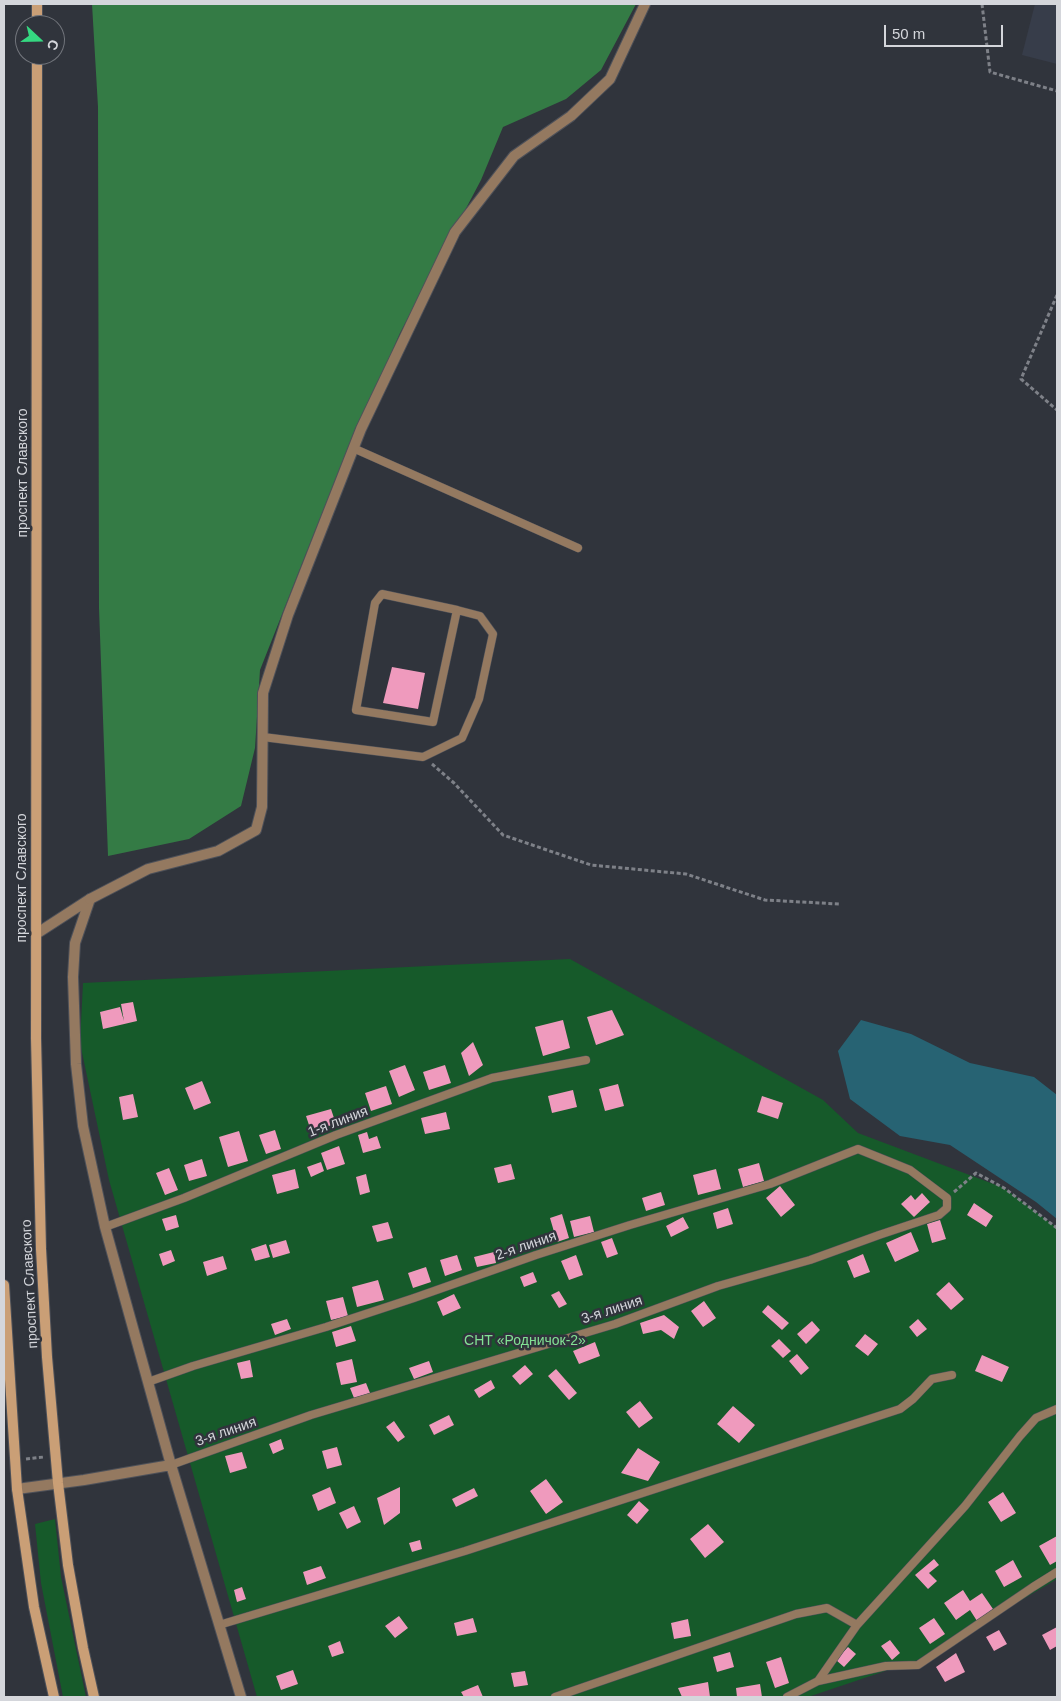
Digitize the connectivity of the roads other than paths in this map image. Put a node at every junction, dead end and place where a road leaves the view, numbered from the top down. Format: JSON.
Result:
{"nodes":[{"id":1,"x":645,"y":4,"type":"edge"},
{"id":2,"x":37,"y":65,"type":"edge"},
{"id":3,"x":353,"y":448,"type":"junction"},
{"id":4,"x":578,"y":548,"type":"dead end"},
{"id":5,"x":457,"y":610,"type":"junction"},
{"id":6,"x":263,"y":737,"type":"junction"},
{"id":7,"x":90,"y":899,"type":"junction"},
{"id":8,"x":36,"y":934,"type":"junction"},
{"id":9,"x":586,"y":1060,"type":"dead end"},
{"id":10,"x":947,"y":1198,"type":"joint"},
{"id":11,"x":105,"y":1227,"type":"junction"},
{"id":12,"x":4,"y":1285,"type":"edge"},
{"id":13,"x":952,"y":1375,"type":"dead end"},
{"id":14,"x":148,"y":1382,"type":"junction"},
{"id":15,"x":1057,"y":1408,"type":"edge"},
{"id":16,"x":171,"y":1465,"type":"junction"},
{"id":17,"x":58,"y":1483,"type":"junction"},
{"id":18,"x":17,"y":1489,"type":"junction"},
{"id":19,"x":1057,"y":1572,"type":"edge"},
{"id":20,"x":219,"y":1625,"type":"junction"},
{"id":21,"x":857,"y":1625,"type":"junction"},
{"id":22,"x":818,"y":1681,"type":"junction"},
{"id":23,"x":54,"y":1697,"type":"edge"},
{"id":24,"x":94,"y":1697,"type":"edge"},
{"id":25,"x":241,"y":1697,"type":"edge"},
{"id":26,"x":555,"y":1697,"type":"edge"},
{"id":27,"x":787,"y":1697,"type":"edge"}],
"edges":[{"from":1,"to":3,"type":"street"},
{"from":2,"to":8,"type":"main road","name":"проспект Славского"},
{"from":3,"to":4,"type":"lane"},
{"from":3,"to":6,"type":"street"},
{"from":5,"to":5,"type":"lane"},
{"from":5,"to":6,"type":"lane"},
{"from":6,"to":7,"type":"street"},
{"from":7,"to":8,"type":"street"},
{"from":7,"to":11,"type":"street"},
{"from":8,"to":17,"type":"main road","name":"проспект Славского"},
{"from":9,"to":11,"type":"lane","name":"1-я линия"},
{"from":10,"to":14,"type":"lane","name":"2-я линия"},
{"from":10,"to":16,"type":"lane","name":"3-я линия"},
{"from":11,"to":14,"type":"street"},
{"from":12,"to":18,"type":"main road","name":"проспект Славского"},
{"from":13,"to":20,"type":"lane"},
{"from":14,"to":16,"type":"street"},
{"from":15,"to":21,"type":"lane"},
{"from":16,"to":17,"type":"street"},
{"from":16,"to":20,"type":"street"},
{"from":17,"to":18,"type":"street"},
{"from":17,"to":24,"type":"main road","name":"проспект Славского"},
{"from":18,"to":23,"type":"main road","name":"проспект Славского"},
{"from":19,"to":22,"type":"lane"},
{"from":20,"to":25,"type":"street"},
{"from":21,"to":22,"type":"lane"},
{"from":21,"to":26,"type":"lane"},
{"from":22,"to":27,"type":"lane"}]}
